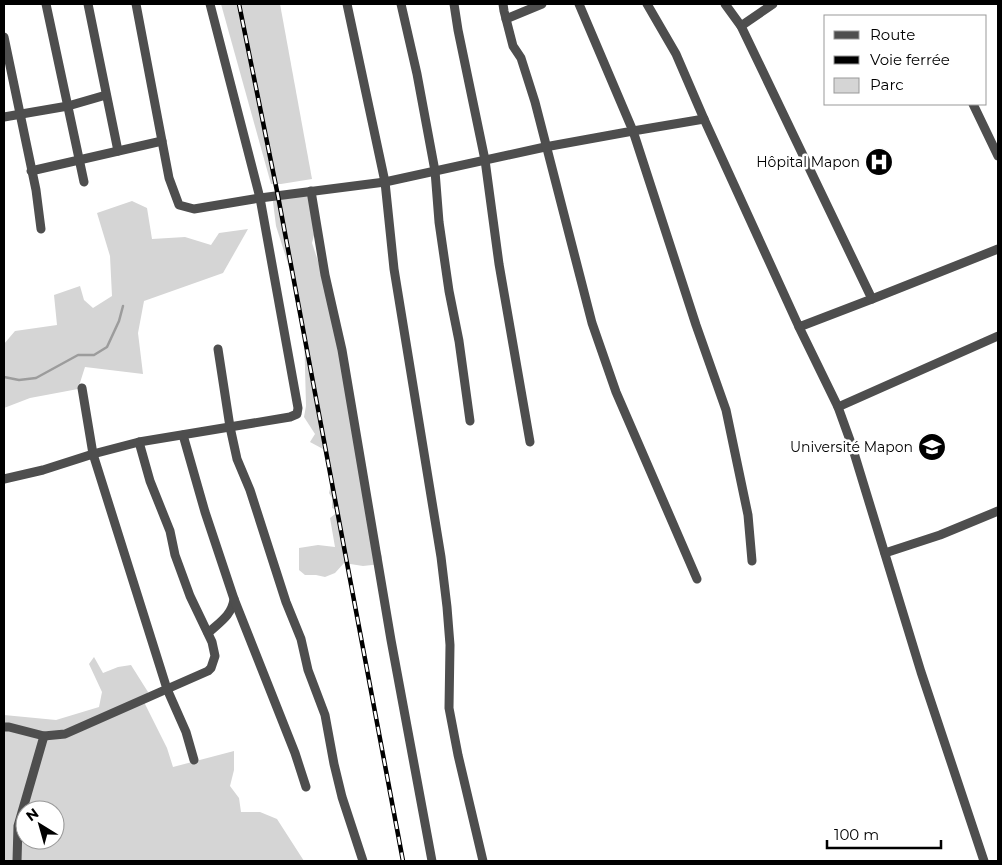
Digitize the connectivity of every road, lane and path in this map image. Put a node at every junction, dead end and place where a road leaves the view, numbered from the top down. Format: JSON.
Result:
{"nodes":[{"id":1,"x":46,"y":4,"type":"edge"},
{"id":2,"x":88,"y":4,"type":"edge"},
{"id":3,"x":136,"y":4,"type":"edge"},
{"id":4,"x":210,"y":4,"type":"edge"},
{"id":5,"x":347,"y":4,"type":"edge"},
{"id":6,"x":401,"y":4,"type":"edge"},
{"id":7,"x":454,"y":4,"type":"edge"},
{"id":8,"x":503,"y":4,"type":"edge"},
{"id":9,"x":542,"y":4,"type":"edge"},
{"id":10,"x":579,"y":4,"type":"edge"},
{"id":11,"x":647,"y":4,"type":"edge"},
{"id":12,"x":726,"y":4,"type":"edge"},
{"id":13,"x":773,"y":4,"type":"edge"},
{"id":14,"x":506,"y":19,"type":"junction"},
{"id":15,"x":741,"y":26,"type":"junction"},
{"id":16,"x":4,"y":36,"type":"edge"},
{"id":17,"x":106,"y":95,"type":"junction"},
{"id":18,"x":973,"y":105,"type":"edge"},
{"id":19,"x":68,"y":106,"type":"junction"},
{"id":20,"x":19,"y":113,"type":"junction"},
{"id":21,"x":4,"y":117,"type":"edge"},
{"id":22,"x":704,"y":119,"type":"junction"},
{"id":23,"x":633,"y":131,"type":"junction"},
{"id":24,"x":162,"y":141,"type":"junction"},
{"id":25,"x":546,"y":147,"type":"junction"},
{"id":26,"x":118,"y":151,"type":"junction"},
{"id":27,"x":998,"y":156,"type":"edge"},
{"id":28,"x":79,"y":160,"type":"junction"},
{"id":29,"x":485,"y":160,"type":"junction"},
{"id":30,"x":31,"y":171,"type":"junction"},
{"id":31,"x":435,"y":171,"type":"junction"},
{"id":32,"x":84,"y":182,"type":"dead end"},
{"id":33,"x":385,"y":182,"type":"junction"},
{"id":34,"x":311,"y":191,"type":"junction"},
{"id":35,"x":260,"y":198,"type":"junction"},
{"id":36,"x":41,"y":229,"type":"dead end"},
{"id":37,"x":998,"y":249,"type":"edge"},
{"id":38,"x":872,"y":300,"type":"junction"},
{"id":39,"x":799,"y":327,"type":"junction"},
{"id":40,"x":998,"y":336,"type":"edge"},
{"id":41,"x":218,"y":349,"type":"dead end"},
{"id":42,"x":82,"y":388,"type":"dead end"},
{"id":43,"x":838,"y":406,"type":"junction"},
{"id":44,"x":470,"y":421,"type":"dead end"},
{"id":45,"x":230,"y":428,"type":"junction"},
{"id":46,"x":183,"y":435,"type":"junction"},
{"id":47,"x":139,"y":442,"type":"junction"},
{"id":48,"x":530,"y":442,"type":"dead end"},
{"id":49,"x":93,"y":454,"type":"junction"},
{"id":50,"x":4,"y":479,"type":"edge"},
{"id":51,"x":998,"y":511,"type":"edge"},
{"id":52,"x":885,"y":553,"type":"junction"},
{"id":53,"x":752,"y":561,"type":"dead end"},
{"id":54,"x":697,"y":579,"type":"dead end"},
{"id":55,"x":234,"y":599,"type":"junction"},
{"id":56,"x":208,"y":633,"type":"junction"},
{"id":57,"x":167,"y":689,"type":"junction"},
{"id":58,"x":4,"y":727,"type":"edge"},
{"id":59,"x":44,"y":736,"type":"junction"},
{"id":60,"x":194,"y":760,"type":"dead end"},
{"id":61,"x":306,"y":787,"type":"dead end"},
{"id":62,"x":17,"y":861,"type":"edge"},
{"id":63,"x":363,"y":861,"type":"edge"},
{"id":64,"x":432,"y":861,"type":"edge"},
{"id":65,"x":483,"y":861,"type":"edge"},
{"id":66,"x":984,"y":861,"type":"edge"}],
"edges":[{"from":1,"to":19,"type":"street"},
{"from":2,"to":17,"type":"street"},
{"from":3,"to":24,"type":"street"},
{"from":4,"to":35,"type":"street"},
{"from":5,"to":33,"type":"street"},
{"from":6,"to":31,"type":"street"},
{"from":7,"to":29,"type":"street"},
{"from":8,"to":14,"type":"street"},
{"from":9,"to":14,"type":"street"},
{"from":10,"to":23,"type":"street"},
{"from":11,"to":22,"type":"street"},
{"from":12,"to":15,"type":"street"},
{"from":13,"to":15,"type":"street"},
{"from":14,"to":25,"type":"street"},
{"from":15,"to":38,"type":"street"},
{"from":16,"to":20,"type":"street"},
{"from":17,"to":19,"type":"street"},
{"from":17,"to":26,"type":"street"},
{"from":18,"to":27,"type":"street"},
{"from":19,"to":20,"type":"street"},
{"from":19,"to":28,"type":"street"},
{"from":20,"to":21,"type":"street"},
{"from":20,"to":30,"type":"street"},
{"from":22,"to":23,"type":"street"},
{"from":22,"to":39,"type":"street"},
{"from":23,"to":25,"type":"street"},
{"from":23,"to":53,"type":"street"},
{"from":24,"to":26,"type":"street"},
{"from":24,"to":35,"type":"street"},
{"from":25,"to":29,"type":"street"},
{"from":25,"to":54,"type":"street"},
{"from":26,"to":28,"type":"street"},
{"from":28,"to":30,"type":"street"},
{"from":28,"to":32,"type":"street"},
{"from":29,"to":31,"type":"street"},
{"from":29,"to":48,"type":"street"},
{"from":30,"to":36,"type":"street"},
{"from":31,"to":33,"type":"street"},
{"from":31,"to":44,"type":"street"},
{"from":33,"to":34,"type":"street"},
{"from":33,"to":65,"type":"street"},
{"from":34,"to":35,"type":"street"},
{"from":34,"to":64,"type":"street"},
{"from":35,"to":45,"type":"street"},
{"from":37,"to":38,"type":"street"},
{"from":38,"to":39,"type":"street"},
{"from":39,"to":43,"type":"street"},
{"from":40,"to":43,"type":"street"},
{"from":41,"to":45,"type":"street"},
{"from":42,"to":49,"type":"street"},
{"from":43,"to":52,"type":"street"},
{"from":45,"to":46,"type":"street"},
{"from":45,"to":63,"type":"street"},
{"from":46,"to":47,"type":"street"},
{"from":46,"to":55,"type":"street"},
{"from":47,"to":49,"type":"street"},
{"from":47,"to":56,"type":"street"},
{"from":49,"to":50,"type":"street"},
{"from":49,"to":57,"type":"street"},
{"from":51,"to":52,"type":"street"},
{"from":52,"to":66,"type":"street"},
{"from":55,"to":56,"type":"street"},
{"from":55,"to":61,"type":"street"},
{"from":56,"to":57,"type":"street"},
{"from":57,"to":59,"type":"street"},
{"from":57,"to":60,"type":"street"},
{"from":58,"to":59,"type":"street"},
{"from":59,"to":62,"type":"street"}]}
